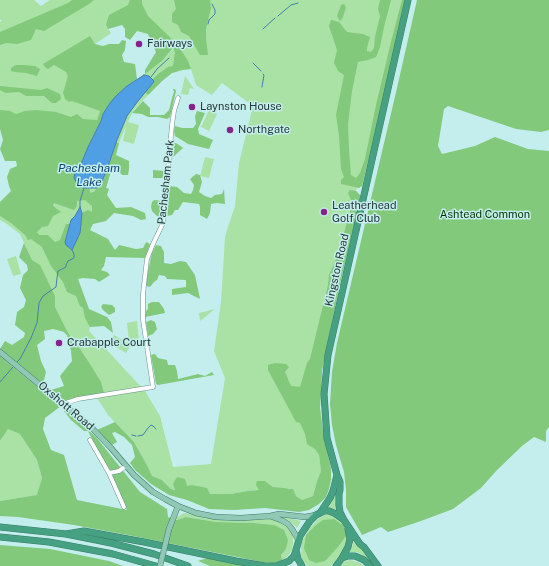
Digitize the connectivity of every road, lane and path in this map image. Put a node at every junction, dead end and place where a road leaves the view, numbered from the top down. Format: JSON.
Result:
{"nodes":[{"id":1,"x":408,"y":0,"type":"edge"},
{"id":2,"x":178,"y":98,"type":"dead end"},
{"id":3,"x":0,"y":352,"type":"edge"},
{"id":4,"x":63,"y":404,"type":"junction"},
{"id":5,"x":90,"y":440,"type":"dead end"},
{"id":6,"x":126,"y":466,"type":"junction"},
{"id":7,"x":109,"y":473,"type":"junction"},
{"id":8,"x":337,"y":475,"type":"junction"},
{"id":9,"x":340,"y":490,"type":"junction"},
{"id":10,"x":178,"y":506,"type":"junction"},
{"id":11,"x":124,"y":507,"type":"dead end"},
{"id":12,"x":318,"y":514,"type":"junction"},
{"id":13,"x":270,"y":516,"type":"junction"},
{"id":14,"x":346,"y":522,"type":"junction"},
{"id":15,"x":0,"y":527,"type":"edge"},
{"id":16,"x":66,"y":534,"type":"junction"},
{"id":17,"x":0,"y":537,"type":"edge"},
{"id":18,"x":299,"y":541,"type":"junction"},
{"id":19,"x":364,"y":547,"type":"junction"},
{"id":20,"x":296,"y":550,"type":"junction"},
{"id":21,"x":342,"y":558,"type":"junction"},
{"id":22,"x":156,"y":566,"type":"edge"},
{"id":23,"x":160,"y":566,"type":"edge"},
{"id":24,"x":188,"y":566,"type":"edge"},
{"id":25,"x":302,"y":566,"type":"edge"},
{"id":26,"x":336,"y":566,"type":"edge"},
{"id":27,"x":370,"y":566,"type":"edge"},
{"id":28,"x":378,"y":566,"type":"edge"}],
"edges":[{"from":1,"to":8,"type":"highway","name":"Kingston Road"},
{"from":2,"to":4,"type":"street","name":"Pachesham Park"},
{"from":3,"to":4,"type":"main road","name":"Oxshott Road"},
{"from":4,"to":6,"type":"main road","name":"Oxshott Road"},
{"from":5,"to":7,"type":"street","name":"Oxshott Road"},
{"from":6,"to":7,"type":"street"},
{"from":6,"to":10,"type":"main road","name":"Oxshott Road"},
{"from":7,"to":11,"type":"street","name":"Oxshott Road"},
{"from":8,"to":9,"type":"highway","name":"Kingston Road"},
{"from":8,"to":12,"type":"highway"},
{"from":9,"to":14,"type":"highway","name":"Kingston Road"},
{"from":9,"to":19,"type":"highway"},
{"from":10,"to":13,"type":"main road","name":"Oxshott Road"},
{"from":10,"to":23,"type":"main road","bridge":true},
{"from":12,"to":13,"type":"main road","name":"Oxshott Road"},
{"from":12,"to":14,"type":"highway"},
{"from":12,"to":18,"type":"highway"},
{"from":13,"to":18,"type":"main road","name":"Oxshott Road"},
{"from":14,"to":19,"type":"highway"},
{"from":14,"to":21,"type":"highway"},
{"from":15,"to":16,"type":"highway"},
{"from":16,"to":20,"type":"highway"},
{"from":16,"to":24,"type":"highway"},
{"from":17,"to":22,"type":"highway"},
{"from":18,"to":20,"type":"highway"},
{"from":19,"to":28,"type":"highway"},
{"from":20,"to":25,"type":"highway"},
{"from":21,"to":26,"type":"highway"},
{"from":21,"to":27,"type":"highway"}]}
